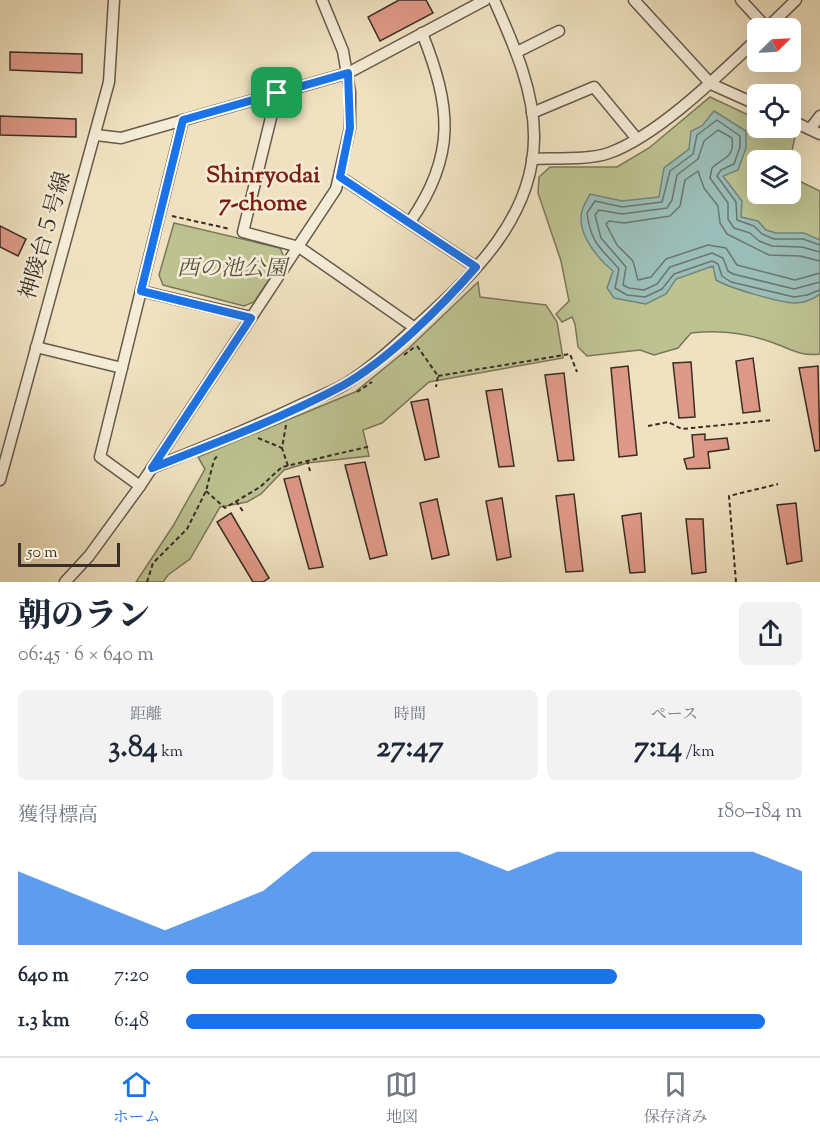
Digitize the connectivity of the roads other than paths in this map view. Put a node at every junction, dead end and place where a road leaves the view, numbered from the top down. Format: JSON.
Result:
{"nodes":[{"id":1,"x":114,"y":0,"type":"edge"},
{"id":2,"x":322,"y":0,"type":"edge"},
{"id":3,"x":485,"y":0,"type":"edge"},
{"id":4,"x":494,"y":0,"type":"edge"},
{"id":5,"x":634,"y":0,"type":"edge"},
{"id":6,"x":741,"y":0,"type":"edge"},
{"id":7,"x":796,"y":0,"type":"edge"},
{"id":8,"x":758,"y":18,"type":"edge"},
{"id":9,"x":777,"y":18,"type":"edge"},
{"id":10,"x":559,"y":31,"type":"dead end"},
{"id":11,"x":422,"y":33,"type":"junction"},
{"id":12,"x":747,"y":49,"type":"edge"},
{"id":13,"x":517,"y":52,"type":"junction"},
{"id":14,"x":348,"y":73,"type":"junction"},
{"id":15,"x":711,"y":84,"type":"junction"},
{"id":16,"x":277,"y":93,"type":"junction"},
{"id":17,"x":747,"y":100,"type":"edge"},
{"id":18,"x":532,"y":113,"type":"junction"},
{"id":19,"x":820,"y":116,"type":"edge"},
{"id":20,"x":183,"y":120,"type":"junction"},
{"id":21,"x":801,"y":125,"type":"edge"},
{"id":22,"x":815,"y":132,"type":"edge"},
{"id":23,"x":96,"y":135,"type":"junction"},
{"id":24,"x":637,"y":139,"type":"junction"},
{"id":25,"x":532,"y":159,"type":"junction"},
{"id":26,"x":340,"y":177,"type":"junction"},
{"id":27,"x":410,"y":222,"type":"junction"},
{"id":28,"x":299,"y":247,"type":"junction"},
{"id":29,"x":476,"y":267,"type":"junction"},
{"id":30,"x":141,"y":291,"type":"junction"},
{"id":31,"x":251,"y":318,"type":"junction"},
{"id":32,"x":411,"y":332,"type":"junction"},
{"id":33,"x":36,"y":347,"type":"junction"},
{"id":34,"x":122,"y":368,"type":"junction"},
{"id":35,"x":152,"y":468,"type":"junction"},
{"id":36,"x":0,"y":480,"type":"edge"},
{"id":37,"x":140,"y":486,"type":"junction"},
{"id":38,"x":69,"y":581,"type":"edge"}],
"edges":[{"from":1,"to":23,"type":"street","name":"神陵台５号線"},
{"from":2,"to":14,"type":"street"},
{"from":3,"to":11,"type":"street"},
{"from":4,"to":13,"type":"street"},
{"from":5,"to":15,"type":"street"},
{"from":6,"to":8,"type":"street"},
{"from":7,"to":9,"type":"street"},
{"from":10,"to":13,"type":"street"},
{"from":11,"to":14,"type":"street"},
{"from":11,"to":27,"type":"street"},
{"from":12,"to":15,"type":"street"},
{"from":13,"to":18,"type":"street"},
{"from":14,"to":16,"type":"street"},
{"from":14,"to":26,"type":"street"},
{"from":15,"to":17,"type":"street"},
{"from":15,"to":24,"type":"street"},
{"from":16,"to":20,"type":"street"},
{"from":16,"to":28,"type":"street"},
{"from":18,"to":24,"type":"street"},
{"from":18,"to":25,"type":"street"},
{"from":19,"to":22,"type":"street"},
{"from":20,"to":23,"type":"street"},
{"from":20,"to":30,"type":"street"},
{"from":21,"to":22,"type":"street"},
{"from":23,"to":33,"type":"street","name":"神陵台５号線"},
{"from":24,"to":25,"type":"street"},
{"from":25,"to":29,"type":"street"},
{"from":26,"to":27,"type":"street"},
{"from":26,"to":28,"type":"street"},
{"from":27,"to":29,"type":"street"},
{"from":28,"to":31,"type":"street"},
{"from":28,"to":32,"type":"street"},
{"from":29,"to":32,"type":"street"},
{"from":30,"to":31,"type":"street"},
{"from":30,"to":34,"type":"street"},
{"from":31,"to":35,"type":"street"},
{"from":32,"to":35,"type":"street"},
{"from":33,"to":34,"type":"street"},
{"from":33,"to":36,"type":"street","name":"神陵台５号線"},
{"from":34,"to":37,"type":"street"},
{"from":35,"to":37,"type":"street"},
{"from":37,"to":38,"type":"street"}]}
